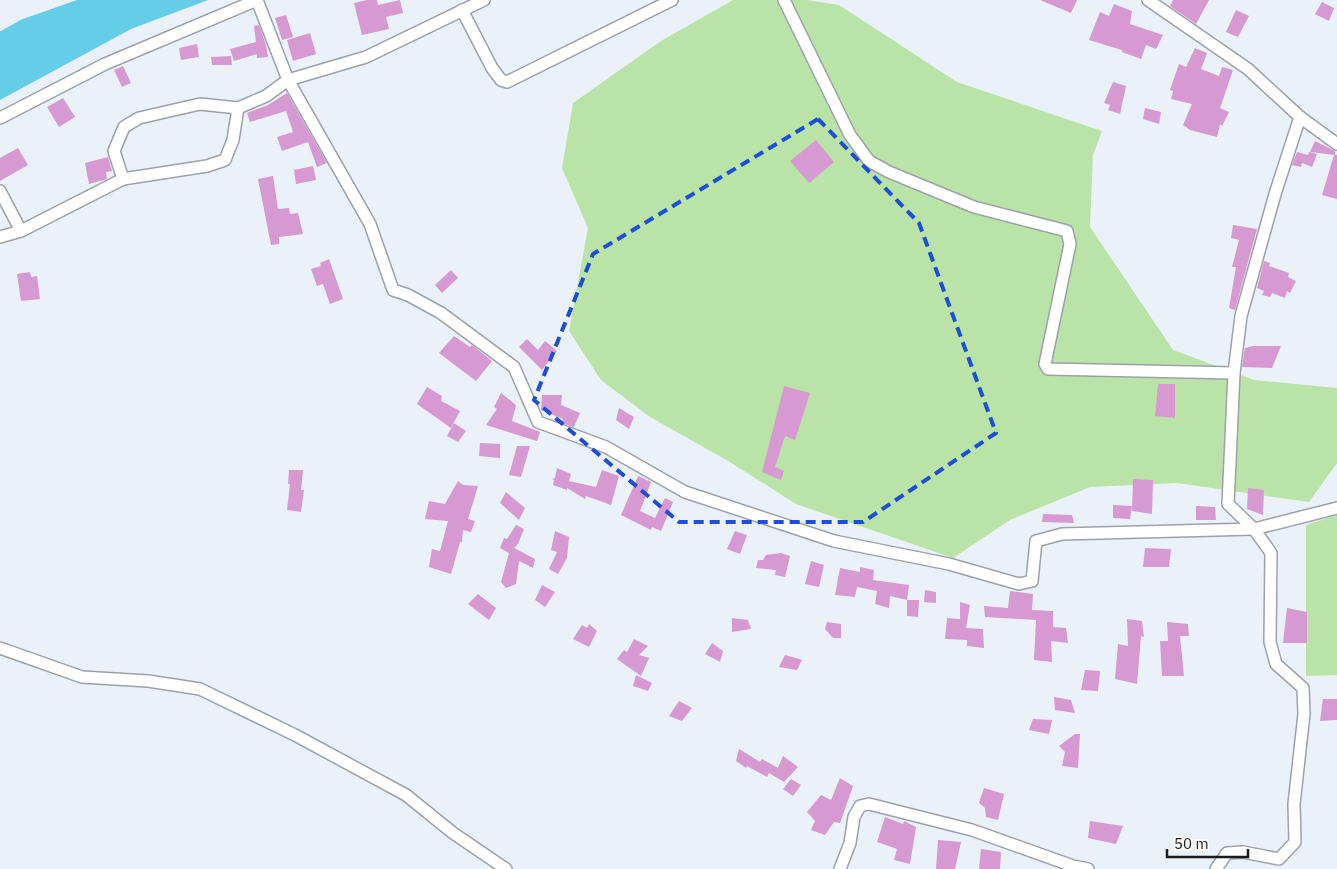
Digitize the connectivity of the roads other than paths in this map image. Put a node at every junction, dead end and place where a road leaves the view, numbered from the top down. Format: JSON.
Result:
{"nodes":[{"id":1,"x":257,"y":0,"type":"edge"},
{"id":2,"x":484,"y":0,"type":"edge"},
{"id":3,"x":672,"y":0,"type":"edge"},
{"id":4,"x":784,"y":0,"type":"edge"},
{"id":5,"x":1148,"y":0,"type":"edge"},
{"id":6,"x":462,"y":10,"type":"junction"},
{"id":7,"x":288,"y":80,"type":"junction"},
{"id":8,"x":238,"y":108,"type":"junction"},
{"id":9,"x":1300,"y":117,"type":"junction"},
{"id":10,"x":0,"y":118,"type":"edge"},
{"id":11,"x":1337,"y":144,"type":"edge"},
{"id":12,"x":123,"y":179,"type":"junction"},
{"id":13,"x":0,"y":191,"type":"edge"},
{"id":14,"x":21,"y":231,"type":"junction"},
{"id":15,"x":0,"y":237,"type":"edge"},
{"id":16,"x":1234,"y":374,"type":"junction"},
{"id":17,"x":1337,"y":508,"type":"edge"},
{"id":18,"x":1254,"y":529,"type":"junction"},
{"id":19,"x":0,"y":648,"type":"edge"},
{"id":20,"x":506,"y":869,"type":"edge"},
{"id":21,"x":840,"y":869,"type":"edge"},
{"id":22,"x":1088,"y":869,"type":"edge"},
{"id":23,"x":1216,"y":869,"type":"edge"}],
"edges":[{"from":1,"to":7,"type":"street"},
{"from":1,"to":10,"type":"street"},
{"from":2,"to":6,"type":"street"},
{"from":3,"to":6,"type":"street"},
{"from":4,"to":16,"type":"street"},
{"from":5,"to":9,"type":"street"},
{"from":6,"to":7,"type":"street"},
{"from":7,"to":8,"type":"street"},
{"from":7,"to":18,"type":"street"},
{"from":8,"to":12,"type":"street"},
{"from":8,"to":12,"type":"street"},
{"from":9,"to":11,"type":"street"},
{"from":9,"to":16,"type":"street"},
{"from":12,"to":14,"type":"street"},
{"from":13,"to":14,"type":"street"},
{"from":14,"to":15,"type":"street"},
{"from":16,"to":18,"type":"street"},
{"from":17,"to":18,"type":"street"},
{"from":18,"to":23,"type":"street"},
{"from":19,"to":20,"type":"street"},
{"from":21,"to":22,"type":"street"}]}
